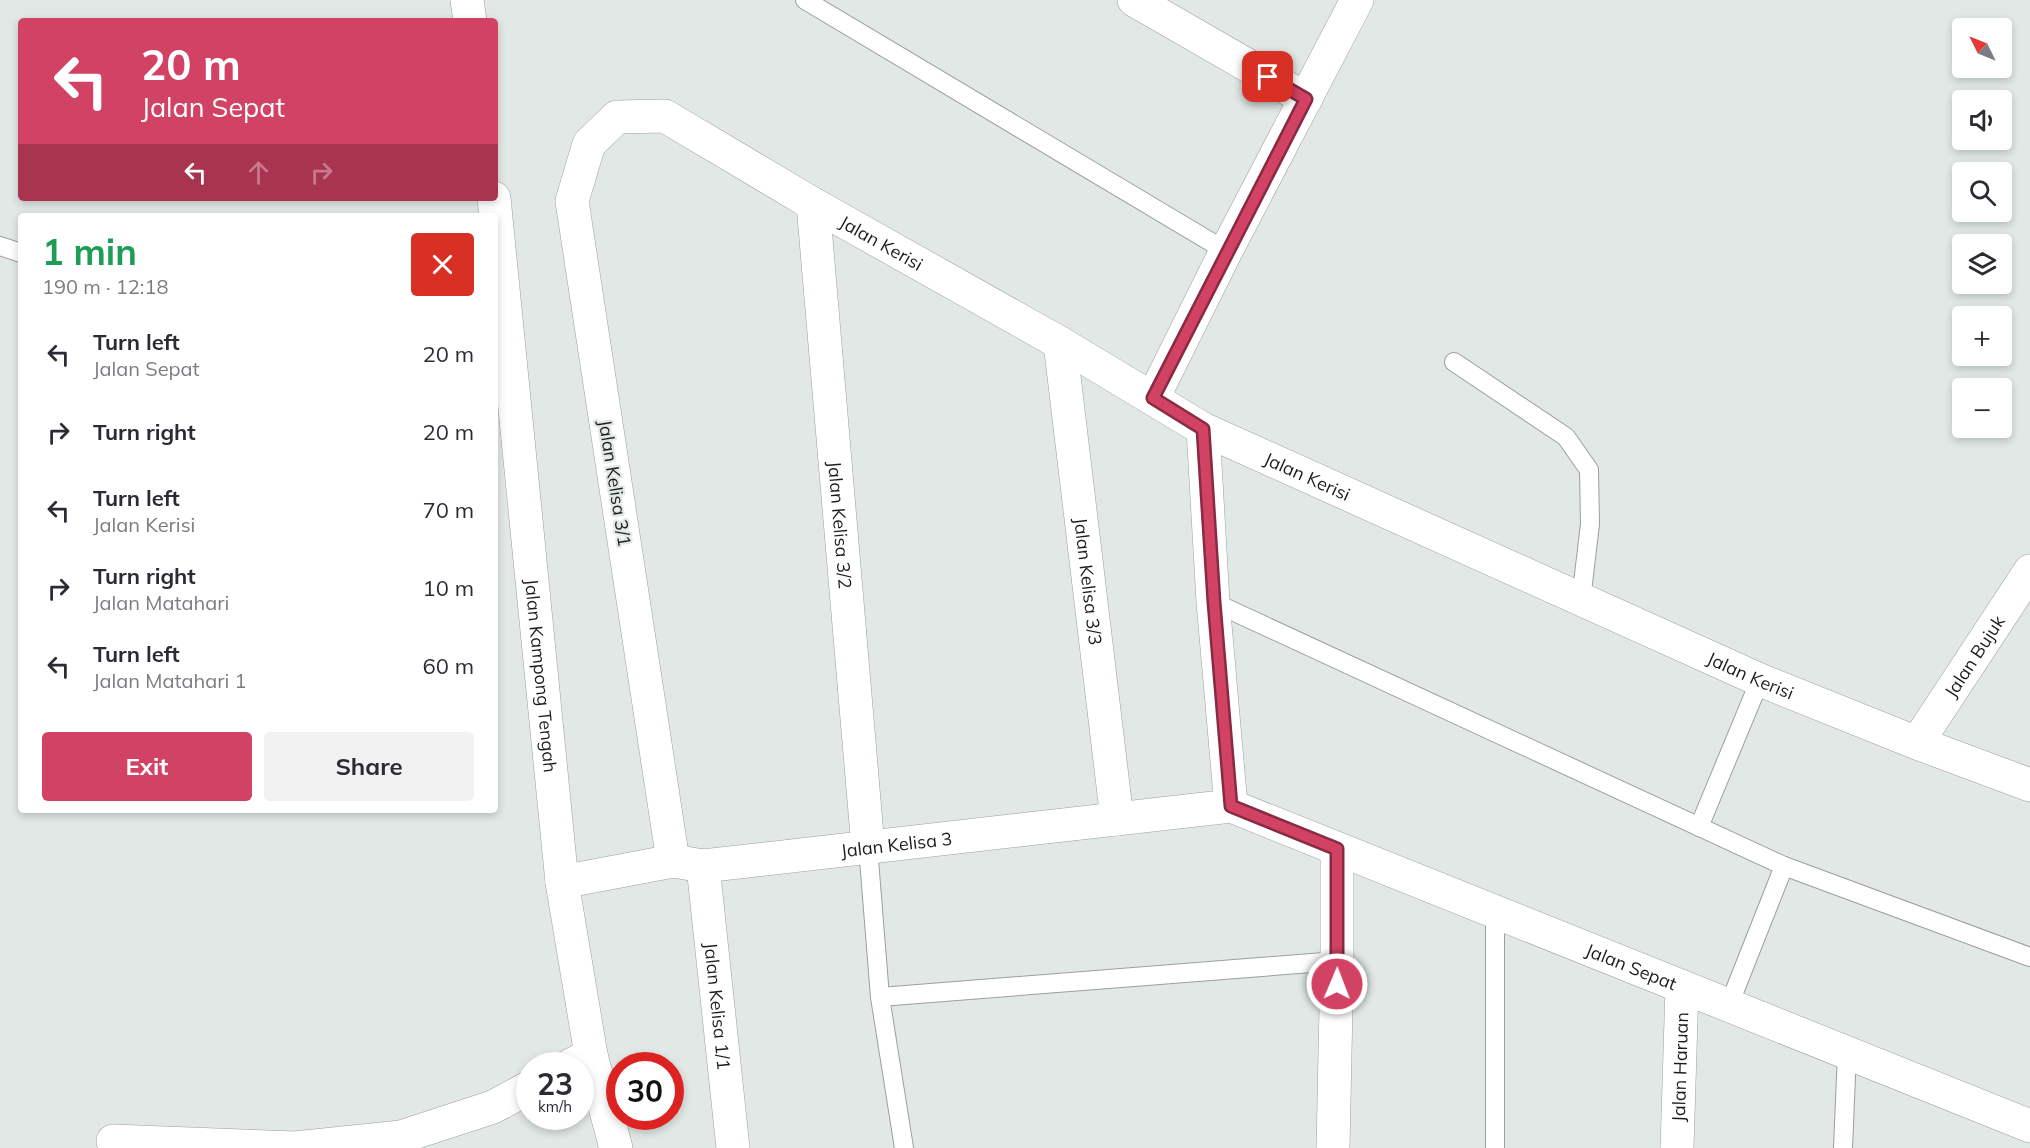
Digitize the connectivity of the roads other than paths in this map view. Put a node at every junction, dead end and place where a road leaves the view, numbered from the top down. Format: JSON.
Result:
{"nodes":[{"id":1,"x":467,"y":0,"type":"edge"},
{"id":2,"x":805,"y":0,"type":"edge"},
{"id":3,"x":1134,"y":0,"type":"edge"},
{"id":4,"x":1358,"y":0,"type":"edge"},
{"id":5,"x":470,"y":18,"type":"edge"},
{"id":6,"x":1306,"y":99,"type":"junction"},
{"id":7,"x":617,"y":117,"type":"joint"},
{"id":8,"x":813,"y":204,"type":"junction"},
{"id":9,"x":0,"y":246,"type":"edge"},
{"id":10,"x":18,"y":251,"type":"edge"},
{"id":11,"x":1226,"y":251,"type":"junction"},
{"id":12,"x":498,"y":278,"type":"edge"},
{"id":13,"x":1060,"y":343,"type":"junction"},
{"id":14,"x":1454,"y":362,"type":"dead end"},
{"id":15,"x":504,"y":398,"type":"edge"},
{"id":16,"x":1153,"y":398,"type":"junction"},
{"id":17,"x":1203,"y":429,"type":"junction"},
{"id":18,"x":2030,"y":571,"type":"edge"},
{"id":19,"x":1581,"y":600,"type":"junction"},
{"id":20,"x":1214,"y":602,"type":"junction"},
{"id":21,"x":2020,"y":604,"type":"edge"},
{"id":22,"x":1760,"y":680,"type":"junction"},
{"id":23,"x":1917,"y":743,"type":"junction"},
{"id":24,"x":2030,"y":785,"type":"edge"},
{"id":25,"x":1231,"y":806,"type":"junction"},
{"id":26,"x":1117,"y":819,"type":"junction"},
{"id":27,"x":1699,"y":827,"type":"junction"},
{"id":28,"x":868,"y":847,"type":"junction"},
{"id":29,"x":1337,"y":849,"type":"junction"},
{"id":30,"x":688,"y":864,"type":"junction"},
{"id":31,"x":1784,"y":866,"type":"junction"},
{"id":32,"x":563,"y":888,"type":"junction"},
{"id":33,"x":1495,"y":912,"type":"junction"},
{"id":34,"x":2030,"y":957,"type":"edge"},
{"id":35,"x":1337,"y":961,"type":"junction"},
{"id":36,"x":1682,"y":987,"type":"junction"},
{"id":37,"x":880,"y":997,"type":"junction"},
{"id":38,"x":1729,"y":1005,"type":"junction"},
{"id":39,"x":580,"y":1052,"type":"edge"},
{"id":40,"x":1847,"y":1053,"type":"junction"},
{"id":41,"x":594,"y":1093,"type":"edge"},
{"id":42,"x":516,"y":1095,"type":"edge"},
{"id":43,"x":2017,"y":1131,"type":"edge"},
{"id":44,"x":113,"y":1141,"type":"dead end"},
{"id":45,"x":616,"y":1148,"type":"edge"},
{"id":46,"x":733,"y":1148,"type":"edge"},
{"id":47,"x":904,"y":1148,"type":"edge"},
{"id":48,"x":1333,"y":1148,"type":"edge"},
{"id":49,"x":1495,"y":1148,"type":"edge"},
{"id":50,"x":1677,"y":1148,"type":"edge"},
{"id":51,"x":1843,"y":1148,"type":"edge"}],
"edges":[{"from":1,"to":5,"type":"street"},
{"from":2,"to":11,"type":"lane"},
{"from":3,"to":6,"type":"street"},
{"from":4,"to":6,"type":"street"},
{"from":6,"to":11,"type":"street"},
{"from":7,"to":8,"type":"street","name":"Jalan Kerisi"},
{"from":7,"to":30,"type":"street","name":"Jalan Kelisa 3/1"},
{"from":8,"to":13,"type":"street","name":"Jalan Kerisi"},
{"from":8,"to":28,"type":"street","name":"Jalan Kelisa 3/2"},
{"from":9,"to":10,"type":"lane"},
{"from":11,"to":16,"type":"street"},
{"from":12,"to":15,"type":"street","name":"Jalan Kampong Tengah"},
{"from":13,"to":16,"type":"street","name":"Jalan Kerisi"},
{"from":13,"to":26,"type":"street","name":"Jalan Kelisa 3/3"},
{"from":14,"to":19,"type":"lane"},
{"from":15,"to":32,"type":"street","name":"Jalan Kampong Tengah"},
{"from":16,"to":17,"type":"street","name":"Jalan Kerisi"},
{"from":17,"to":19,"type":"street","name":"Jalan Kerisi"},
{"from":17,"to":20,"type":"street"},
{"from":18,"to":21,"type":"street","name":"Jalan Bujuk"},
{"from":19,"to":22,"type":"street","name":"Jalan Kerisi"},
{"from":20,"to":25,"type":"street"},
{"from":20,"to":27,"type":"lane"},
{"from":21,"to":23,"type":"street","name":"Jalan Bujuk"},
{"from":22,"to":23,"type":"street","name":"Jalan Kerisi"},
{"from":22,"to":27,"type":"lane"},
{"from":23,"to":24,"type":"street","name":"Jalan Kerisi"},
{"from":25,"to":26,"type":"street","name":"Jalan Kelisa 3"},
{"from":25,"to":29,"type":"street","name":"Jalan Sepat"},
{"from":26,"to":28,"type":"street","name":"Jalan Kelisa 3"},
{"from":27,"to":31,"type":"lane"},
{"from":28,"to":30,"type":"street","name":"Jalan Kelisa 3"},
{"from":28,"to":37,"type":"lane"},
{"from":29,"to":33,"type":"street","name":"Jalan Sepat"},
{"from":29,"to":35,"type":"street"},
{"from":30,"to":32,"type":"street","name":"Jalan Kelisa 3"},
{"from":30,"to":46,"type":"street","name":"Jalan Kelisa 1/1"},
{"from":31,"to":34,"type":"lane"},
{"from":31,"to":38,"type":"lane"},
{"from":32,"to":39,"type":"street","name":"Jalan Kampong Tengah"},
{"from":33,"to":36,"type":"street","name":"Jalan Sepat"},
{"from":33,"to":49,"type":"lane"},
{"from":35,"to":37,"type":"lane"},
{"from":35,"to":48,"type":"street"},
{"from":36,"to":38,"type":"street","name":"Jalan Sepat"},
{"from":36,"to":50,"type":"street","name":"Jalan Haruan"},
{"from":37,"to":47,"type":"lane"},
{"from":38,"to":40,"type":"street","name":"Jalan Sepat"},
{"from":40,"to":43,"type":"street","name":"Jalan Sepat"},
{"from":40,"to":51,"type":"lane"},
{"from":41,"to":45,"type":"street","name":"Jalan Kampong Tengah"},
{"from":42,"to":44,"type":"street"}]}
